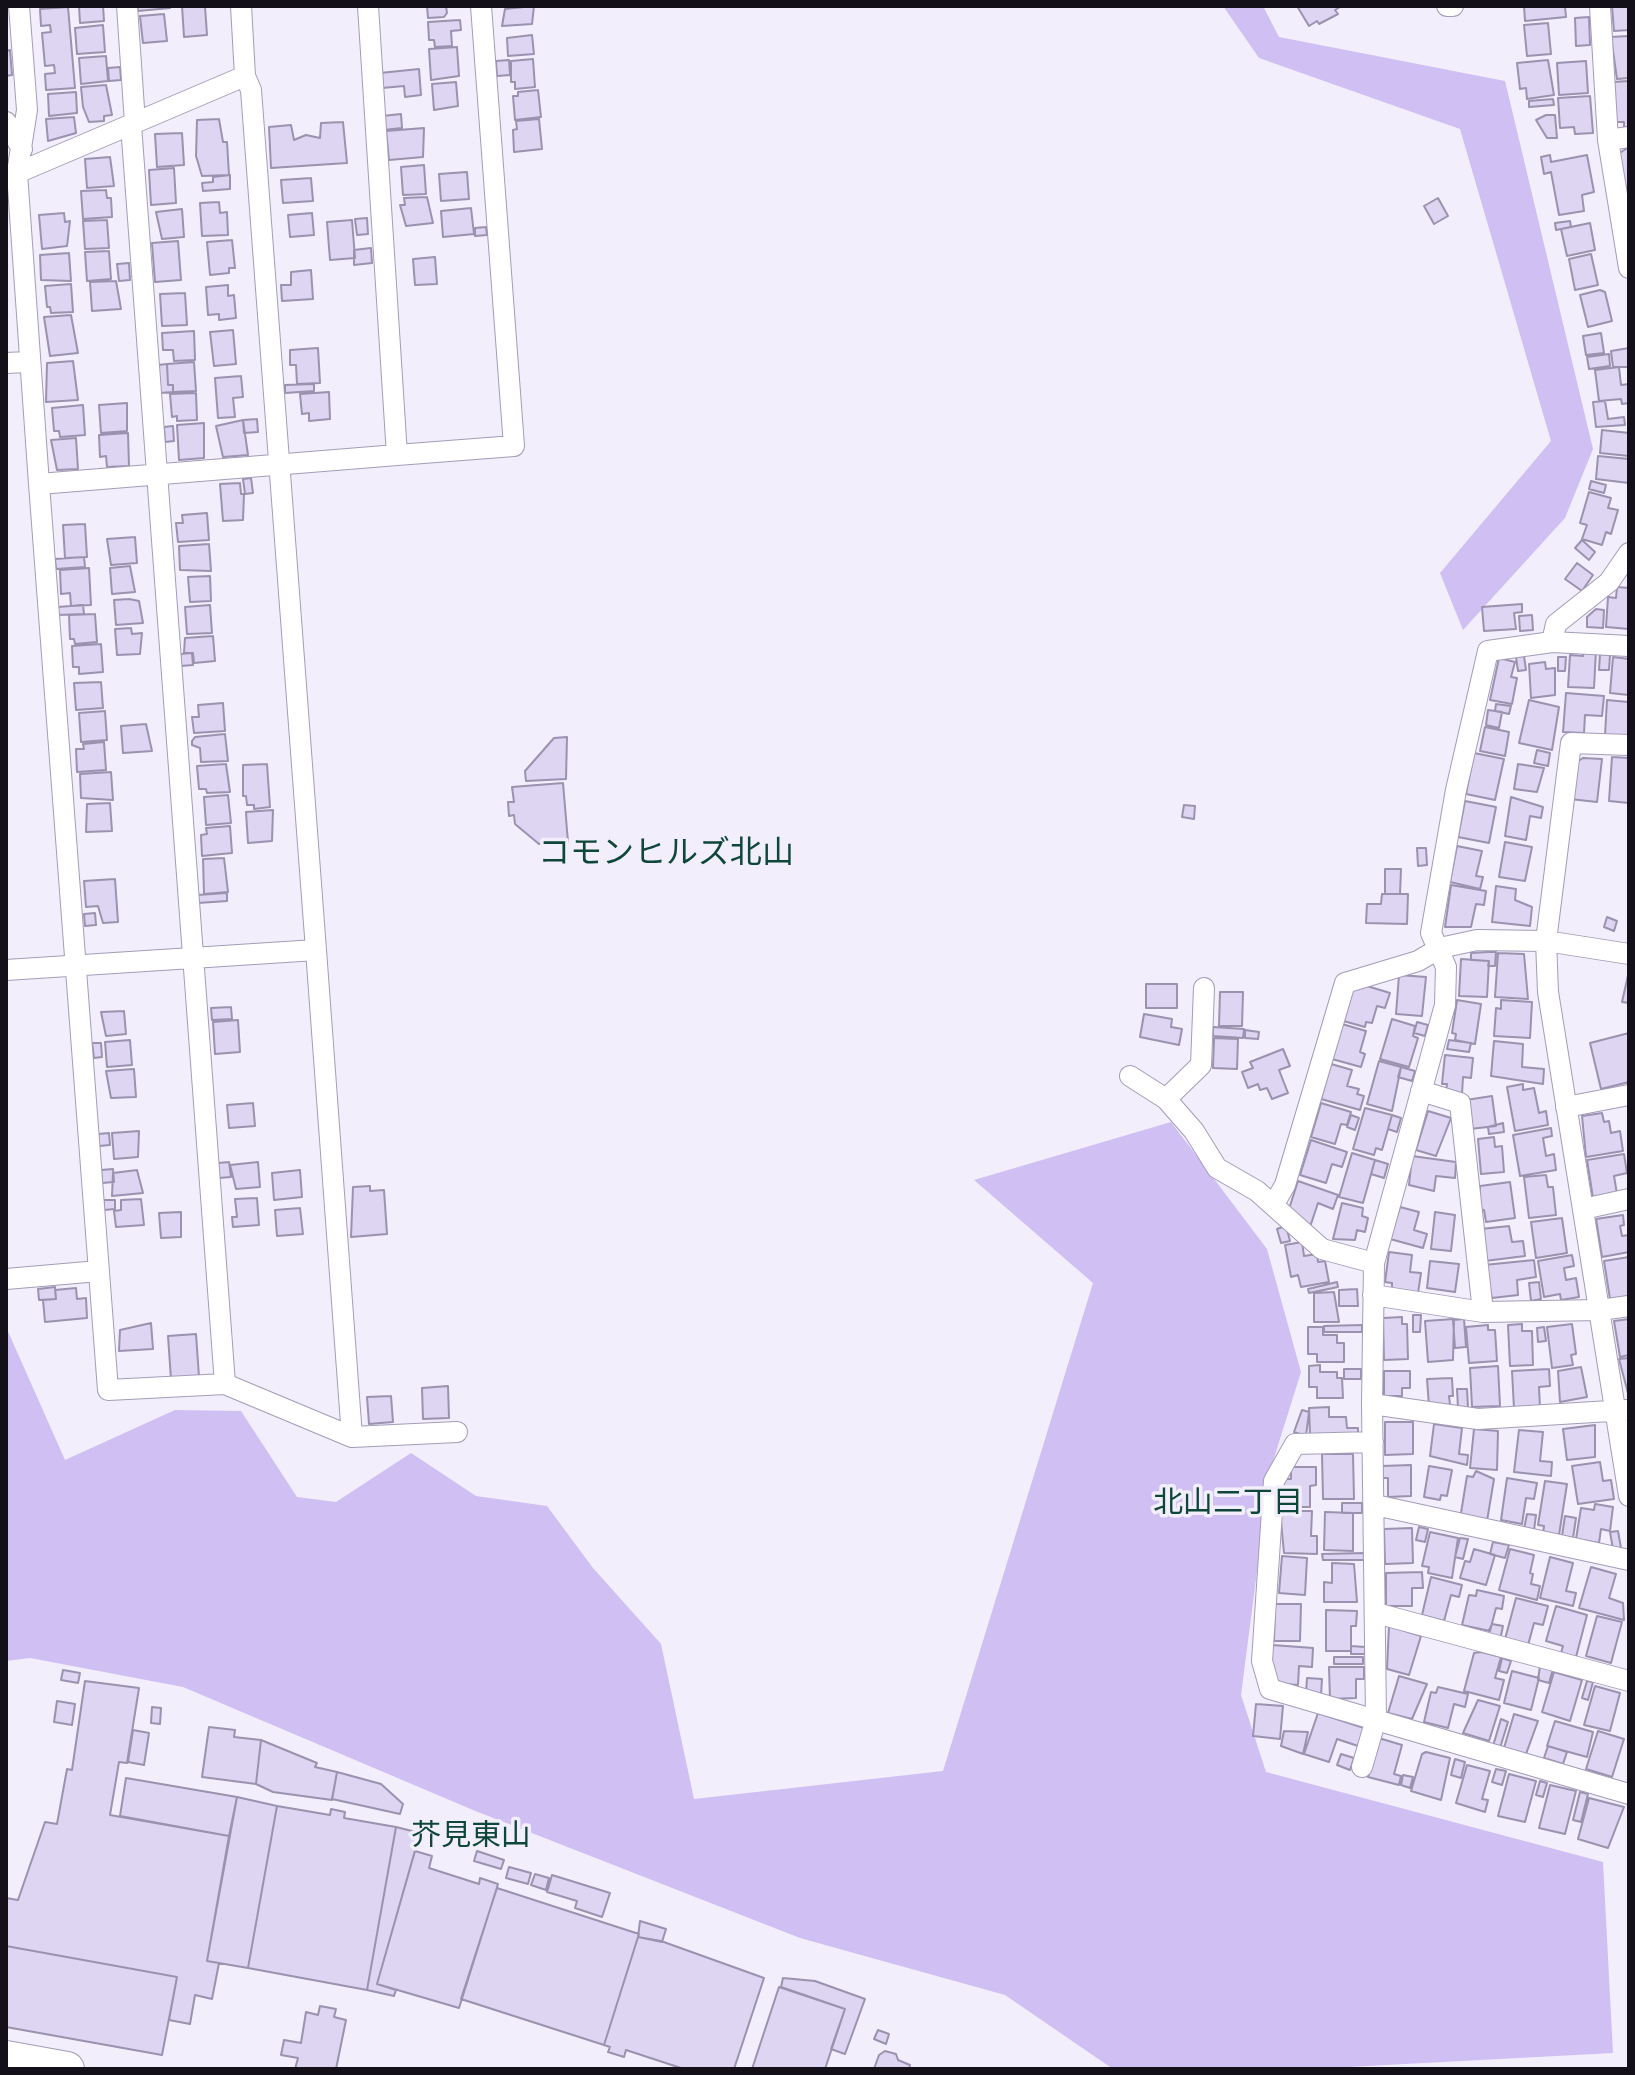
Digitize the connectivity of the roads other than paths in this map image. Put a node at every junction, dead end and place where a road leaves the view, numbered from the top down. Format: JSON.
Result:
{"nodes":[{"id":1,"x":19,"y":6,"type":"edge"},
{"id":2,"x":127,"y":6,"type":"edge"},
{"id":3,"x":241,"y":6,"type":"edge"},
{"id":4,"x":368,"y":6,"type":"edge"},
{"id":5,"x":481,"y":6,"type":"edge"},
{"id":6,"x":1447,"y":6,"type":"edge"},
{"id":7,"x":1453,"y":6,"type":"edge"},
{"id":8,"x":1600,"y":6,"type":"edge"},
{"id":9,"x":245,"y":76,"type":"junction"},
{"id":10,"x":6,"y":122,"type":"edge"},
{"id":11,"x":133,"y":124,"type":"junction"},
{"id":12,"x":1629,"y":137,"type":"edge"},
{"id":13,"x":1608,"y":140,"type":"junction"},
{"id":14,"x":22,"y":149,"type":"junction"},
{"id":15,"x":12,"y":174,"type":"edge"},
{"id":16,"x":1629,"y":268,"type":"edge"},
{"id":17,"x":28,"y":362,"type":"junction"},
{"id":18,"x":6,"y":363,"type":"edge"},
{"id":19,"x":397,"y":455,"type":"junction"},
{"id":20,"x":281,"y":464,"type":"junction"},
{"id":21,"x":157,"y":475,"type":"junction"},
{"id":22,"x":39,"y":484,"type":"junction"},
{"id":23,"x":1629,"y":553,"type":"edge"},
{"id":24,"x":1552,"y":642,"type":"junction"},
{"id":25,"x":1629,"y":646,"type":"edge"},
{"id":26,"x":1629,"y":745,"type":"edge"},
{"id":27,"x":1546,"y":941,"type":"junction"},
{"id":28,"x":1440,"y":948,"type":"junction"},
{"id":29,"x":316,"y":950,"type":"junction"},
{"id":30,"x":1629,"y":954,"type":"edge"},
{"id":31,"x":194,"y":957,"type":"junction"},
{"id":32,"x":75,"y":965,"type":"junction"},
{"id":33,"x":6,"y":970,"type":"edge"},
{"id":34,"x":1204,"y":988,"type":"dead end"},
{"id":35,"x":1130,"y":1076,"type":"dead end"},
{"id":36,"x":1421,"y":1091,"type":"junction"},
{"id":37,"x":1629,"y":1095,"type":"edge"},
{"id":38,"x":1166,"y":1099,"type":"junction"},
{"id":39,"x":1566,"y":1107,"type":"junction"},
{"id":40,"x":1629,"y":1199,"type":"edge"},
{"id":41,"x":1274,"y":1204,"type":"junction"},
{"id":42,"x":1583,"y":1209,"type":"junction"},
{"id":43,"x":1374,"y":1263,"type":"junction"},
{"id":44,"x":99,"y":1271,"type":"junction"},
{"id":45,"x":6,"y":1279,"type":"edge"},
{"id":46,"x":1373,"y":1295,"type":"junction"},
{"id":47,"x":1629,"y":1306,"type":"edge"},
{"id":48,"x":1600,"y":1310,"type":"junction"},
{"id":49,"x":1483,"y":1312,"type":"junction"},
{"id":50,"x":225,"y":1384,"type":"junction"},
{"id":51,"x":1372,"y":1404,"type":"junction"},
{"id":52,"x":1623,"y":1411,"type":"edge"},
{"id":53,"x":457,"y":1432,"type":"dead end"},
{"id":54,"x":352,"y":1437,"type":"junction"},
{"id":55,"x":1373,"y":1442,"type":"junction"},
{"id":56,"x":1629,"y":1496,"type":"edge"},
{"id":57,"x":1375,"y":1505,"type":"junction"},
{"id":58,"x":1629,"y":1560,"type":"edge"},
{"id":59,"x":1376,"y":1613,"type":"junction"},
{"id":60,"x":1629,"y":1681,"type":"edge"},
{"id":61,"x":1376,"y":1719,"type":"junction"},
{"id":62,"x":1362,"y":1767,"type":"dead end"},
{"id":63,"x":1629,"y":1794,"type":"edge"},
{"id":64,"x":6,"y":2058,"type":"edge"},
{"id":65,"x":67,"y":2069,"type":"edge"}],
"edges":[{"from":1,"to":14,"type":"street"},
{"from":2,"to":11,"type":"street"},
{"from":3,"to":9,"type":"street"},
{"from":4,"to":19,"type":"street"},
{"from":5,"to":19,"type":"street"},
{"from":6,"to":7,"type":"street"},
{"from":8,"to":13,"type":"street"},
{"from":9,"to":11,"type":"street"},
{"from":9,"to":20,"type":"street"},
{"from":10,"to":14,"type":"street"},
{"from":11,"to":15,"type":"street"},
{"from":11,"to":21,"type":"street"},
{"from":12,"to":13,"type":"street"},
{"from":13,"to":16,"type":"street"},
{"from":14,"to":15,"type":"street"},
{"from":15,"to":17,"type":"street"},
{"from":17,"to":18,"type":"street"},
{"from":17,"to":22,"type":"street"},
{"from":19,"to":20,"type":"street"},
{"from":20,"to":21,"type":"street"},
{"from":20,"to":29,"type":"street"},
{"from":21,"to":22,"type":"street"},
{"from":21,"to":31,"type":"street"},
{"from":22,"to":32,"type":"street"},
{"from":23,"to":24,"type":"street"},
{"from":24,"to":25,"type":"street"},
{"from":24,"to":28,"type":"street"},
{"from":26,"to":27,"type":"street"},
{"from":27,"to":28,"type":"street"},
{"from":27,"to":30,"type":"street"},
{"from":27,"to":39,"type":"street"},
{"from":28,"to":36,"type":"street"},
{"from":28,"to":41,"type":"street"},
{"from":29,"to":31,"type":"street"},
{"from":29,"to":54,"type":"street"},
{"from":31,"to":32,"type":"street"},
{"from":31,"to":50,"type":"street"},
{"from":32,"to":33,"type":"street"},
{"from":32,"to":44,"type":"street"},
{"from":34,"to":38,"type":"street"},
{"from":35,"to":38,"type":"street"},
{"from":36,"to":43,"type":"street"},
{"from":36,"to":49,"type":"street"},
{"from":37,"to":39,"type":"street"},
{"from":38,"to":41,"type":"street"},
{"from":39,"to":42,"type":"street"},
{"from":40,"to":42,"type":"street"},
{"from":41,"to":43,"type":"street"},
{"from":42,"to":48,"type":"street"},
{"from":43,"to":46,"type":"street"},
{"from":44,"to":45,"type":"street"},
{"from":44,"to":50,"type":"street"},
{"from":46,"to":49,"type":"street"},
{"from":46,"to":51,"type":"street"},
{"from":47,"to":48,"type":"street"},
{"from":48,"to":49,"type":"street"},
{"from":48,"to":52,"type":"street"},
{"from":50,"to":54,"type":"street"},
{"from":51,"to":52,"type":"street"},
{"from":51,"to":55,"type":"street"},
{"from":52,"to":56,"type":"street"},
{"from":53,"to":54,"type":"street"},
{"from":55,"to":57,"type":"street"},
{"from":55,"to":61,"type":"street"},
{"from":57,"to":58,"type":"street"},
{"from":57,"to":59,"type":"street"},
{"from":59,"to":60,"type":"street"},
{"from":59,"to":61,"type":"street"},
{"from":61,"to":62,"type":"street"},
{"from":61,"to":63,"type":"street"},
{"from":64,"to":65,"type":"highway"}]}
